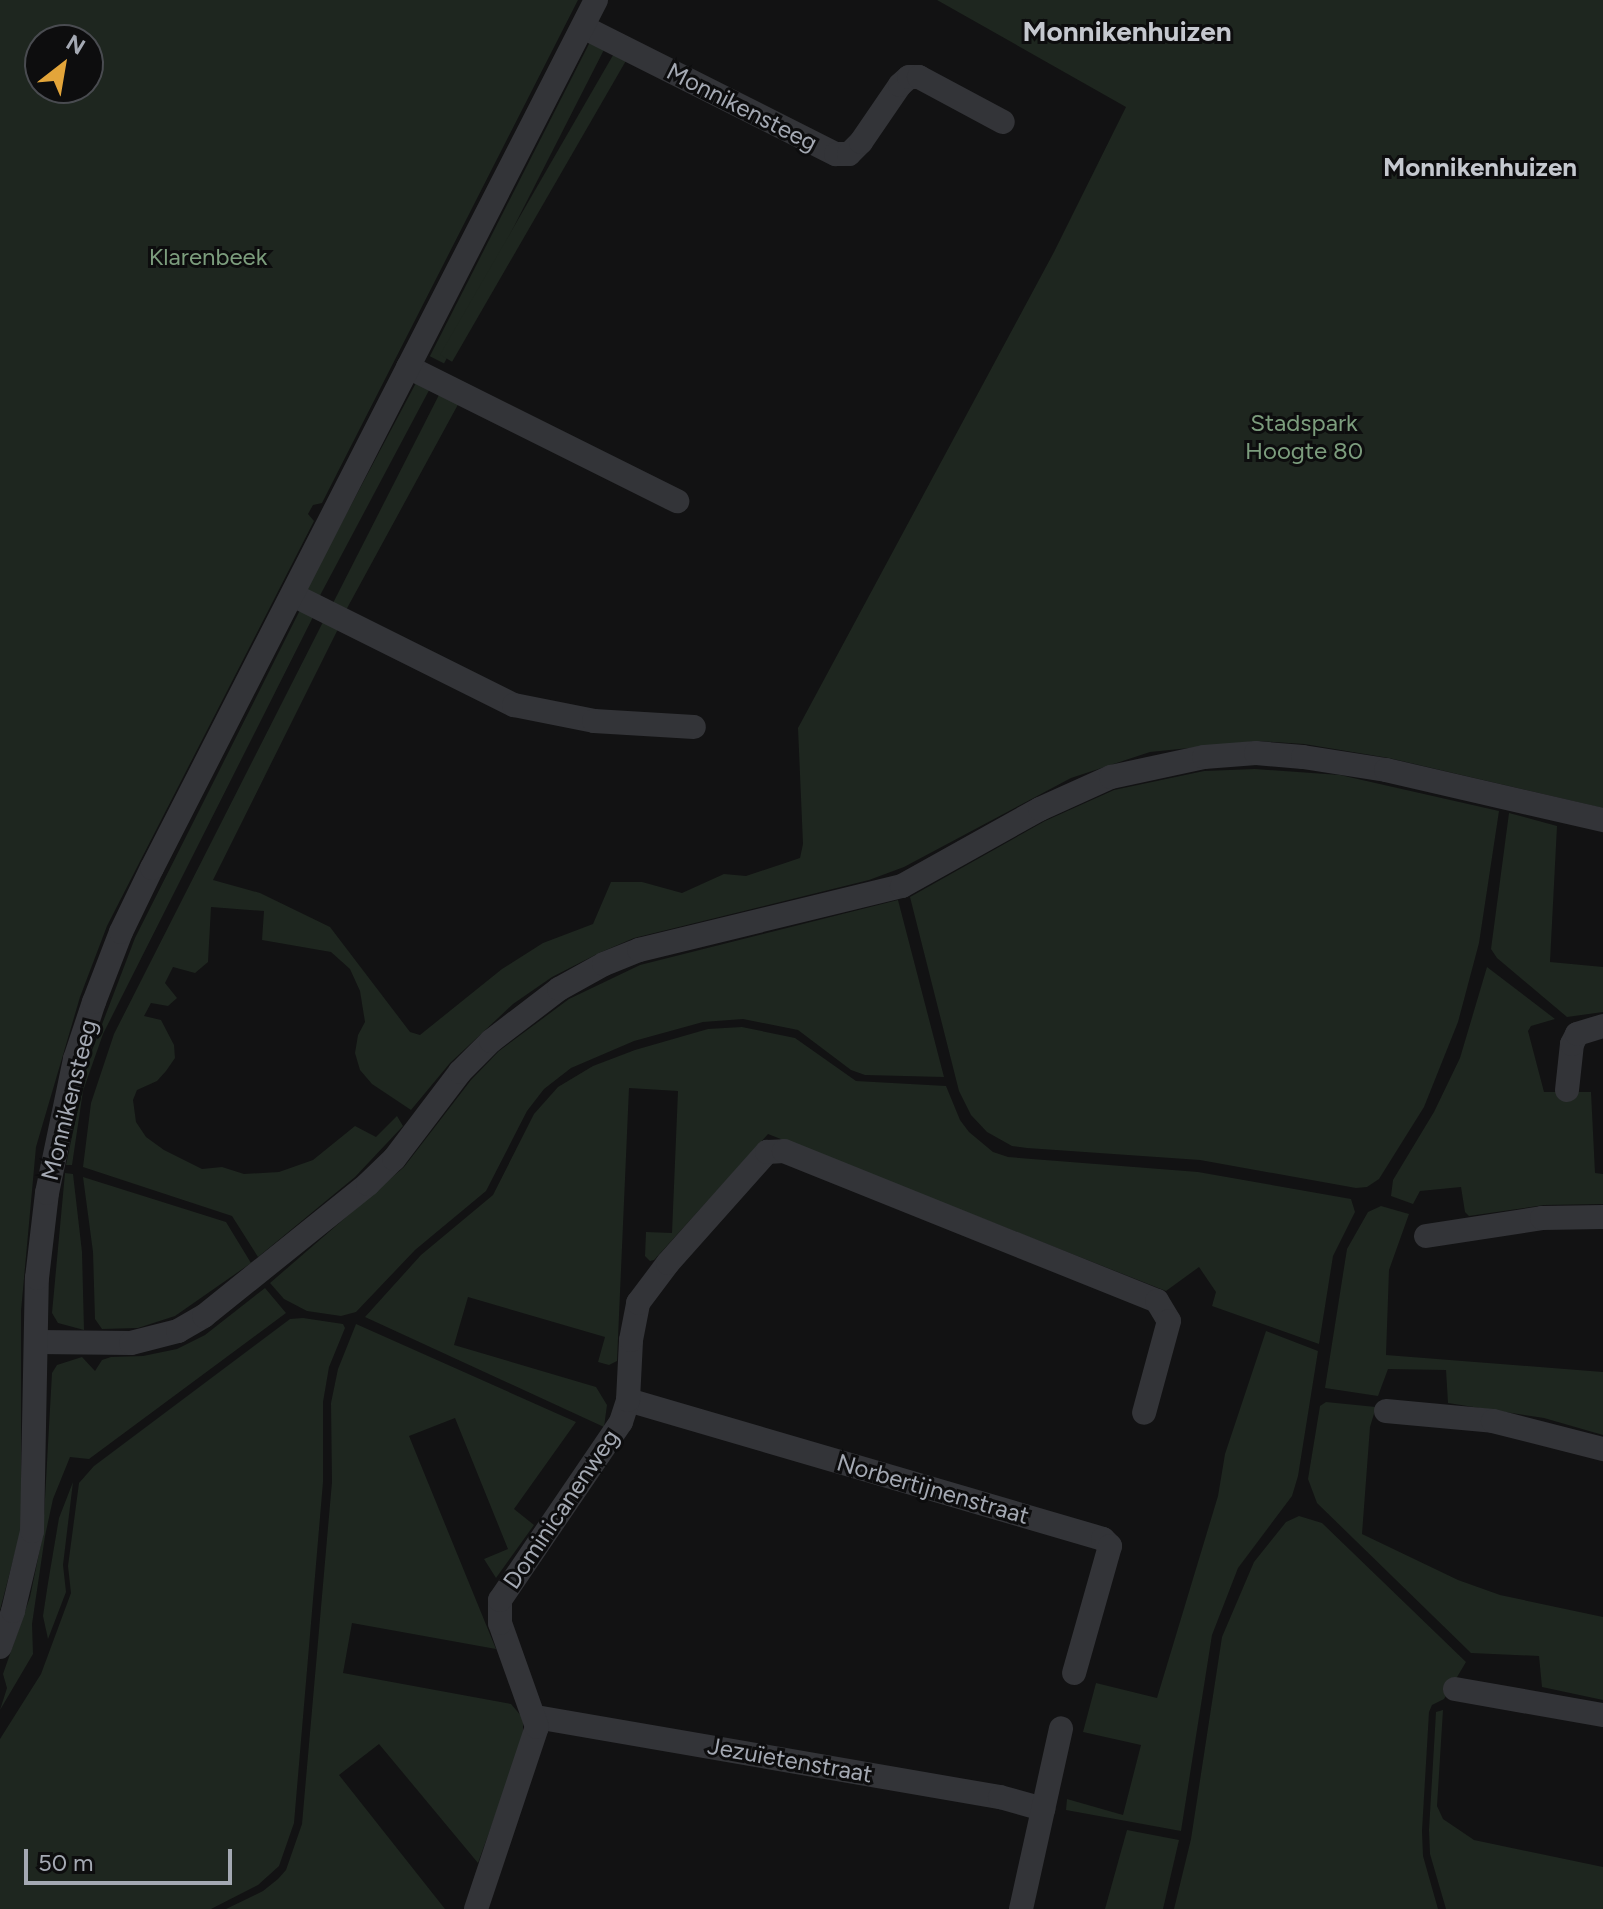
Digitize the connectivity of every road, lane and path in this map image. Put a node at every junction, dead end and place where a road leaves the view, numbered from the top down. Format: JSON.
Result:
{"nodes":[{"id":1,"x":596,"y":0,"type":"edge"},
{"id":2,"x":583,"y":27,"type":"junction"},
{"id":3,"x":1003,"y":122,"type":"dead end"},
{"id":4,"x":408,"y":367,"type":"junction"},
{"id":5,"x":677,"y":501,"type":"dead end"},
{"id":6,"x":293,"y":595,"type":"junction"},
{"id":7,"x":694,"y":727,"type":"dead end"},
{"id":8,"x":1603,"y":820,"type":"edge"},
{"id":9,"x":1603,"y":1026,"type":"edge"},
{"id":10,"x":1567,"y":1090,"type":"dead end"},
{"id":11,"x":1603,"y":1217,"type":"edge"},
{"id":12,"x":1426,"y":1236,"type":"dead end"},
{"id":13,"x":37,"y":1342,"type":"junction"},
{"id":14,"x":628,"y":1400,"type":"junction"},
{"id":15,"x":1386,"y":1411,"type":"dead end"},
{"id":16,"x":1144,"y":1413,"type":"dead end"},
{"id":17,"x":1603,"y":1449,"type":"edge"},
{"id":18,"x":0,"y":1647,"type":"edge"},
{"id":19,"x":1074,"y":1673,"type":"dead end"},
{"id":20,"x":1455,"y":1689,"type":"dead end"},
{"id":21,"x":1603,"y":1715,"type":"edge"},
{"id":22,"x":536,"y":1717,"type":"junction"},
{"id":23,"x":1061,"y":1728,"type":"dead end"},
{"id":24,"x":1043,"y":1809,"type":"junction"},
{"id":25,"x":476,"y":1909,"type":"edge"},
{"id":26,"x":1021,"y":1909,"type":"edge"}],
"edges":[{"from":1,"to":2,"type":"street","name":"Monnikensteeg"},
{"from":2,"to":3,"type":"street","name":"Monnikensteeg"},
{"from":2,"to":4,"type":"street","name":"Monnikensteeg"},
{"from":4,"to":5,"type":"street"},
{"from":4,"to":6,"type":"street","name":"Monnikensteeg"},
{"from":6,"to":7,"type":"street"},
{"from":6,"to":13,"type":"street","name":"Monnikensteeg"},
{"from":8,"to":13,"type":"street"},
{"from":9,"to":10,"type":"street"},
{"from":11,"to":12,"type":"street"},
{"from":13,"to":18,"type":"street","name":"Monnikensteeg"},
{"from":14,"to":16,"type":"street","name":"Dominicanenweg"},
{"from":14,"to":19,"type":"street","name":"Norbertijnenstraat"},
{"from":14,"to":22,"type":"street","name":"Dominicanenweg"},
{"from":15,"to":17,"type":"street"},
{"from":20,"to":21,"type":"street"},
{"from":22,"to":24,"type":"street","name":"Jezuïetenstraat"},
{"from":22,"to":25,"type":"street"},
{"from":23,"to":24,"type":"street"},
{"from":24,"to":26,"type":"street"}]}
